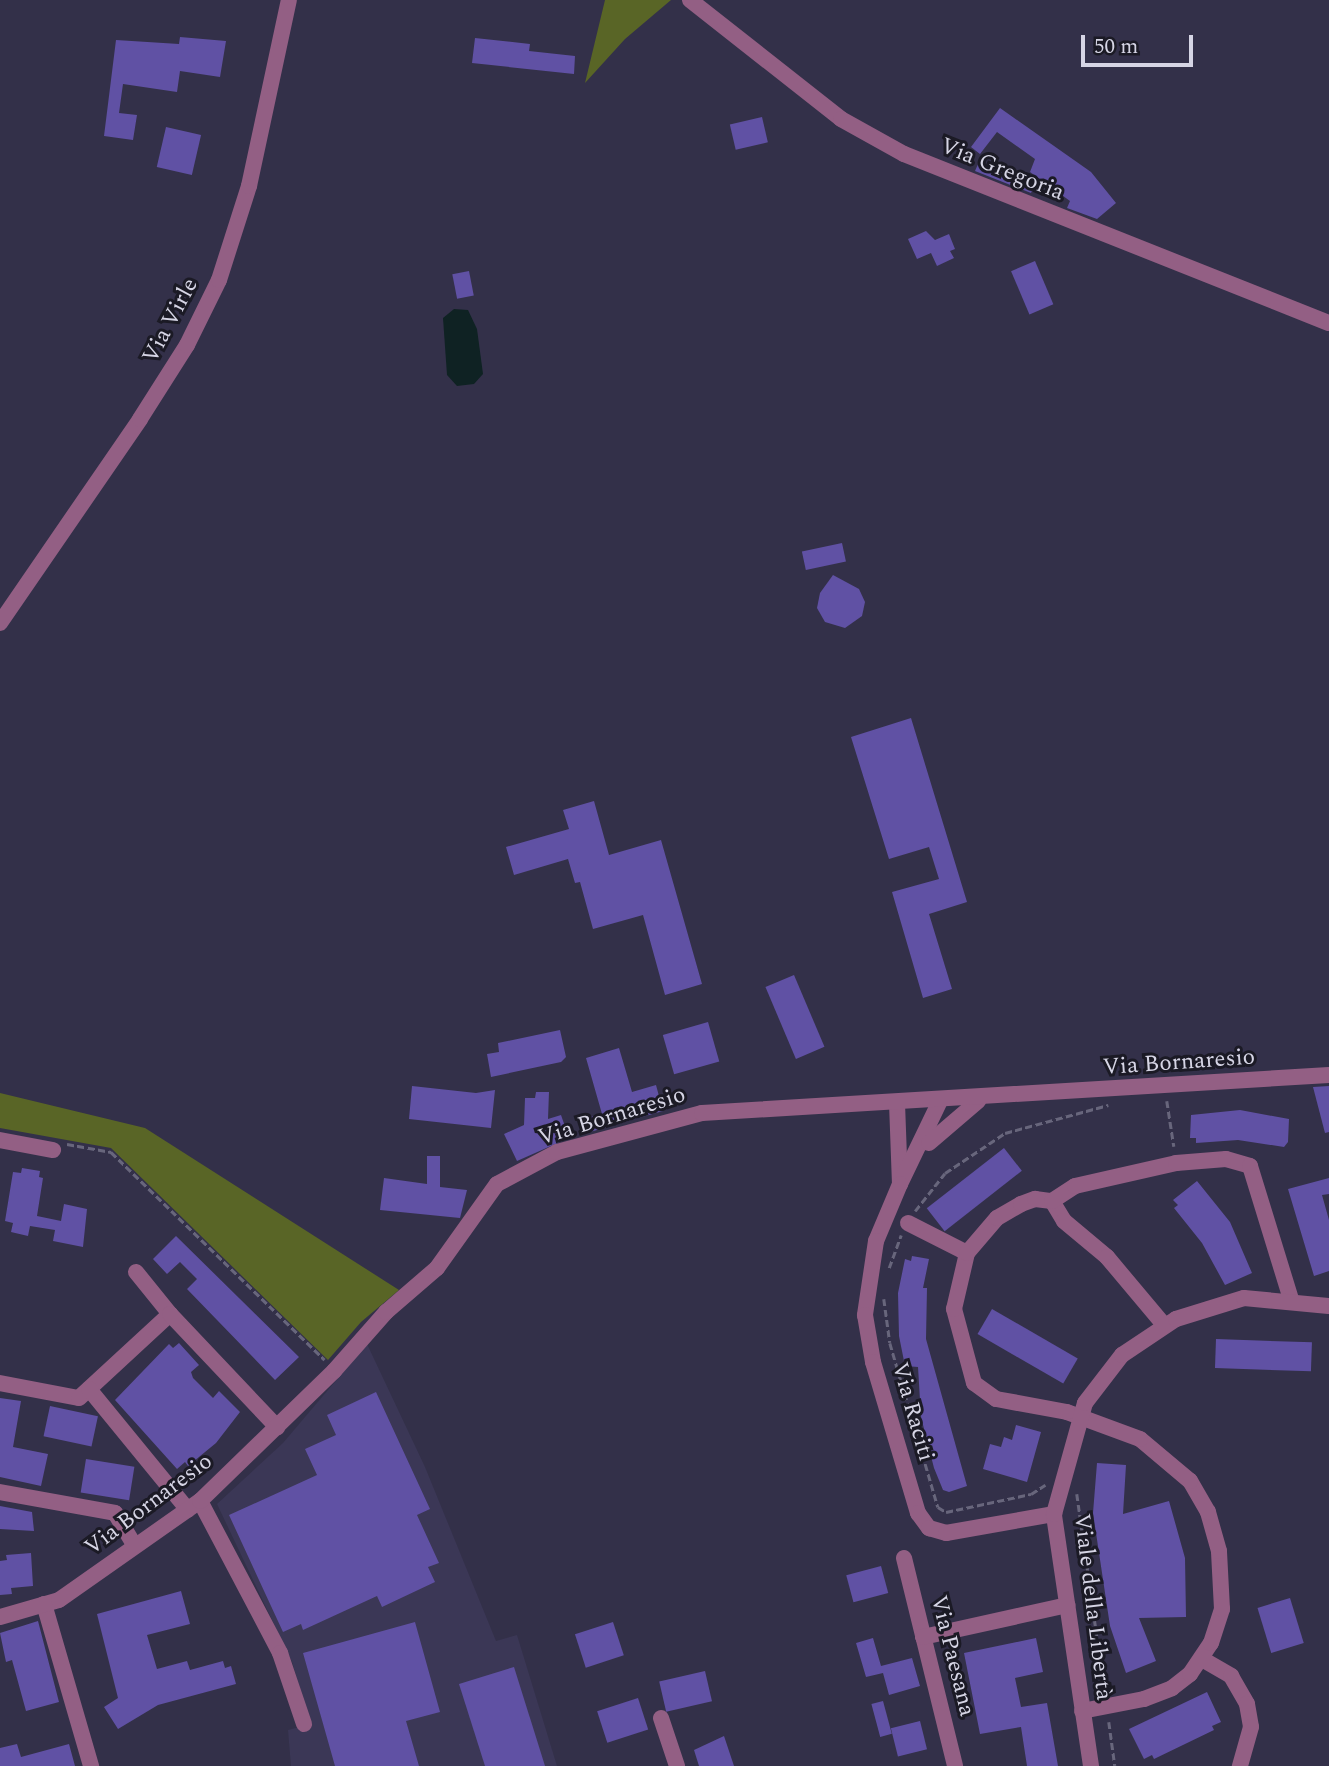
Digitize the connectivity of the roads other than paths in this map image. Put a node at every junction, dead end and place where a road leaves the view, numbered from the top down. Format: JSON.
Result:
{"nodes":[{"id":1,"x":289,"y":0,"type":"edge"},
{"id":2,"x":690,"y":0,"type":"edge"},
{"id":3,"x":1329,"y":323,"type":"edge"},
{"id":4,"x":0,"y":623,"type":"edge"},
{"id":5,"x":1329,"y":1075,"type":"edge"},
{"id":6,"x":981,"y":1099,"type":"junction"},
{"id":7,"x":940,"y":1101,"type":"junction"},
{"id":8,"x":897,"y":1103,"type":"junction"},
{"id":9,"x":0,"y":1140,"type":"edge"},
{"id":10,"x":59,"y":1147,"type":"road end"},
{"id":11,"x":915,"y":1157,"type":"junction"},
{"id":12,"x":900,"y":1184,"type":"junction"},
{"id":13,"x":1052,"y":1201,"type":"junction"},
{"id":14,"x":908,"y":1223,"type":"road end"},
{"id":15,"x":967,"y":1253,"type":"junction"},
{"id":16,"x":136,"y":1272,"type":"dead end"},
{"id":17,"x":1291,"y":1299,"type":"junction"},
{"id":18,"x":1329,"y":1306,"type":"edge"},
{"id":19,"x":170,"y":1314,"type":"junction"},
{"id":20,"x":1164,"y":1325,"type":"junction"},
{"id":21,"x":0,"y":1383,"type":"edge"},
{"id":22,"x":89,"y":1389,"type":"junction"},
{"id":23,"x":1080,"y":1416,"type":"junction"},
{"id":24,"x":277,"y":1427,"type":"junction"},
{"id":25,"x":0,"y":1492,"type":"edge"},
{"id":26,"x":194,"y":1505,"type":"junction"},
{"id":27,"x":1054,"y":1514,"type":"junction"},
{"id":28,"x":134,"y":1545,"type":"junction"},
{"id":29,"x":904,"y":1558,"type":"dead end"},
{"id":30,"x":44,"y":1604,"type":"junction"},
{"id":31,"x":1067,"y":1605,"type":"junction"},
{"id":32,"x":0,"y":1617,"type":"edge"},
{"id":33,"x":923,"y":1637,"type":"junction"},
{"id":34,"x":1202,"y":1659,"type":"junction"},
{"id":35,"x":1082,"y":1711,"type":"junction"},
{"id":36,"x":661,"y":1718,"type":"dead end"},
{"id":37,"x":304,"y":1724,"type":"dead end"},
{"id":38,"x":91,"y":1766,"type":"edge"},
{"id":39,"x":677,"y":1766,"type":"edge"},
{"id":40,"x":955,"y":1766,"type":"edge"},
{"id":41,"x":1091,"y":1766,"type":"edge"},
{"id":42,"x":1240,"y":1766,"type":"edge"}],
"edges":[{"from":1,"to":4,"type":"street","name":"Via Virle"},
{"from":2,"to":3,"type":"street","name":"Via Gregoria"},
{"from":5,"to":6,"type":"street","name":"Via Bornaresio"},
{"from":6,"to":7,"type":"street","name":"Via Bornaresio"},
{"from":6,"to":11,"type":"street"},
{"from":7,"to":8,"type":"street","name":"Via Bornaresio"},
{"from":7,"to":11,"type":"street","name":"Via Raciti"},
{"from":8,"to":12,"type":"street","name":"Via Raciti"},
{"from":8,"to":24,"type":"street","name":"Via Bornaresio"},
{"from":9,"to":10,"type":"street"},
{"from":11,"to":12,"type":"street","name":"Via Raciti"},
{"from":12,"to":27,"type":"street","name":"Via Raciti"},
{"from":13,"to":15,"type":"street"},
{"from":13,"to":17,"type":"street"},
{"from":13,"to":20,"type":"street"},
{"from":14,"to":15,"type":"street"},
{"from":15,"to":23,"type":"street"},
{"from":16,"to":19,"type":"street"},
{"from":17,"to":18,"type":"street","name":"Viale della Libertà"},
{"from":17,"to":20,"type":"street","name":"Viale della Libertà"},
{"from":19,"to":22,"type":"street"},
{"from":19,"to":24,"type":"street"},
{"from":20,"to":23,"type":"street","name":"Viale della Libertà"},
{"from":21,"to":22,"type":"street"},
{"from":22,"to":26,"type":"street"},
{"from":23,"to":27,"type":"street","name":"Viale della Libertà"},
{"from":23,"to":34,"type":"street"},
{"from":24,"to":26,"type":"street","name":"Via Bornaresio"},
{"from":25,"to":28,"type":"street"},
{"from":26,"to":28,"type":"street","name":"Via Bornaresio"},
{"from":26,"to":37,"type":"street"},
{"from":27,"to":31,"type":"street","name":"Viale della Libertà"},
{"from":28,"to":30,"type":"street","name":"Via Bornaresio"},
{"from":29,"to":33,"type":"street","name":"Via Paesana"},
{"from":30,"to":32,"type":"street","name":"Via Bornaresio"},
{"from":30,"to":38,"type":"street"},
{"from":31,"to":33,"type":"street"},
{"from":31,"to":35,"type":"street","name":"Viale della Libertà"},
{"from":33,"to":40,"type":"street","name":"Via Paesana"},
{"from":34,"to":35,"type":"street"},
{"from":34,"to":42,"type":"street"},
{"from":35,"to":41,"type":"street","name":"Viale della Libertà"},
{"from":36,"to":39,"type":"street"}]}
